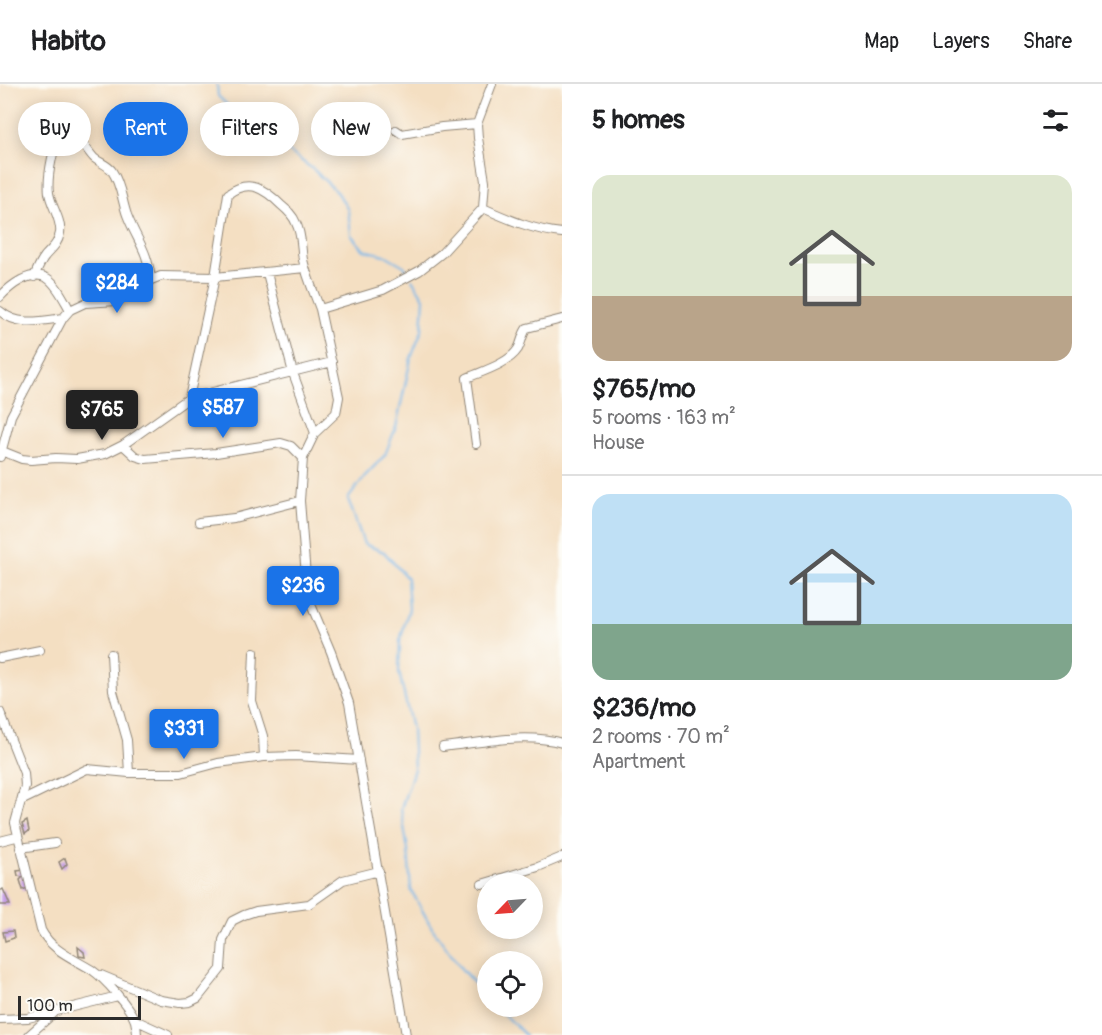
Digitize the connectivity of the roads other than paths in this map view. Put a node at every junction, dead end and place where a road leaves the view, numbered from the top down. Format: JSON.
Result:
{"nodes":[{"id":1,"x":492,"y":84,"type":"edge"},
{"id":2,"x":477,"y":124,"type":"junction"},
{"id":3,"x":396,"y":130,"type":"dead end"},
{"id":4,"x":483,"y":208,"type":"junction"},
{"id":5,"x":562,"y":233,"type":"edge"},
{"id":6,"x":305,"y":268,"type":"junction"},
{"id":7,"x":267,"y":273,"type":"junction"},
{"id":8,"x":34,"y":277,"type":"junction"},
{"id":9,"x":215,"y":277,"type":"junction"},
{"id":10,"x":151,"y":280,"type":"junction"},
{"id":11,"x":0,"y":297,"type":"edge"},
{"id":12,"x":320,"y":309,"type":"junction"},
{"id":13,"x":70,"y":310,"type":"junction"},
{"id":14,"x":0,"y":311,"type":"edge"},
{"id":15,"x":63,"y":318,"type":"junction"},
{"id":16,"x":562,"y":319,"type":"edge"},
{"id":17,"x":332,"y":362,"type":"junction"},
{"id":18,"x":293,"y":373,"type":"junction"},
{"id":19,"x":189,"y":398,"type":"junction"},
{"id":20,"x":315,"y":433,"type":"junction"},
{"id":21,"x":476,"y":444,"type":"dead end"},
{"id":22,"x":123,"y":445,"type":"junction"},
{"id":23,"x":1,"y":454,"type":"edge"},
{"id":24,"x":303,"y":458,"type":"junction"},
{"id":25,"x":300,"y":501,"type":"junction"},
{"id":26,"x":199,"y":522,"type":"dead end"},
{"id":27,"x":40,"y":650,"type":"dead end"},
{"id":28,"x":254,"y":652,"type":"dead end"},
{"id":29,"x":111,"y":654,"type":"dead end"},
{"id":30,"x":0,"y":658,"type":"edge"},
{"id":31,"x":0,"y":712,"type":"edge"},
{"id":32,"x":562,"y":742,"type":"edge"},
{"id":33,"x":443,"y":747,"type":"dead end"},
{"id":34,"x":264,"y":757,"type":"junction"},
{"id":35,"x":359,"y":760,"type":"junction"},
{"id":36,"x":129,"y":772,"type":"junction"},
{"id":37,"x":21,"y":801,"type":"junction"},
{"id":38,"x":16,"y":837,"type":"junction"},
{"id":39,"x":0,"y":841,"type":"edge"},
{"id":40,"x":55,"y":843,"type":"dead end"},
{"id":41,"x":20,"y":848,"type":"junction"},
{"id":42,"x":562,"y":857,"type":"edge"},
{"id":43,"x":379,"y":871,"type":"junction"},
{"id":44,"x":518,"y":873,"type":"edge"},
{"id":45,"x":94,"y":972,"type":"junction"},
{"id":46,"x":118,"y":996,"type":"junction"},
{"id":47,"x":56,"y":1012,"type":"junction"},
{"id":48,"x":0,"y":1019,"type":"edge"},
{"id":49,"x":135,"y":1020,"type":"junction"},
{"id":50,"x":29,"y":1035,"type":"edge"},
{"id":51,"x":137,"y":1035,"type":"edge"},
{"id":52,"x":168,"y":1035,"type":"edge"},
{"id":53,"x":406,"y":1035,"type":"edge"}],
"edges":[{"from":1,"to":2,"type":"street"},
{"from":2,"to":3,"type":"street"},
{"from":2,"to":4,"type":"street"},
{"from":4,"to":5,"type":"street"},
{"from":4,"to":12,"type":"street"},
{"from":6,"to":7,"type":"street"},
{"from":6,"to":9,"type":"street"},
{"from":6,"to":12,"type":"street"},
{"from":7,"to":9,"type":"street"},
{"from":7,"to":18,"type":"street"},
{"from":8,"to":10,"type":"street"},
{"from":8,"to":11,"type":"street"},
{"from":8,"to":13,"type":"street"},
{"from":9,"to":10,"type":"street"},
{"from":9,"to":19,"type":"street"},
{"from":10,"to":13,"type":"street"},
{"from":12,"to":17,"type":"street"},
{"from":13,"to":15,"type":"street"},
{"from":14,"to":15,"type":"street"},
{"from":15,"to":23,"type":"street"},
{"from":16,"to":21,"type":"street"},
{"from":17,"to":18,"type":"street"},
{"from":17,"to":20,"type":"street"},
{"from":18,"to":19,"type":"street"},
{"from":18,"to":20,"type":"street"},
{"from":19,"to":22,"type":"street"},
{"from":20,"to":24,"type":"street"},
{"from":22,"to":23,"type":"street"},
{"from":22,"to":24,"type":"street"},
{"from":24,"to":25,"type":"street"},
{"from":25,"to":26,"type":"street"},
{"from":25,"to":35,"type":"street"},
{"from":27,"to":30,"type":"street"},
{"from":28,"to":34,"type":"street"},
{"from":29,"to":36,"type":"street"},
{"from":31,"to":37,"type":"street"},
{"from":32,"to":33,"type":"street"},
{"from":34,"to":35,"type":"street"},
{"from":34,"to":36,"type":"street"},
{"from":35,"to":43,"type":"street"},
{"from":36,"to":37,"type":"street"},
{"from":37,"to":38,"type":"street"},
{"from":38,"to":39,"type":"street"},
{"from":38,"to":41,"type":"street"},
{"from":40,"to":41,"type":"street"},
{"from":41,"to":45,"type":"street"},
{"from":42,"to":44,"type":"street"},
{"from":43,"to":45,"type":"street"},
{"from":43,"to":53,"type":"street"},
{"from":45,"to":46,"type":"street"},
{"from":46,"to":47,"type":"street"},
{"from":46,"to":49,"type":"street"},
{"from":47,"to":48,"type":"street"},
{"from":47,"to":50,"type":"street"},
{"from":49,"to":51,"type":"street"},
{"from":49,"to":52,"type":"street"}]}
